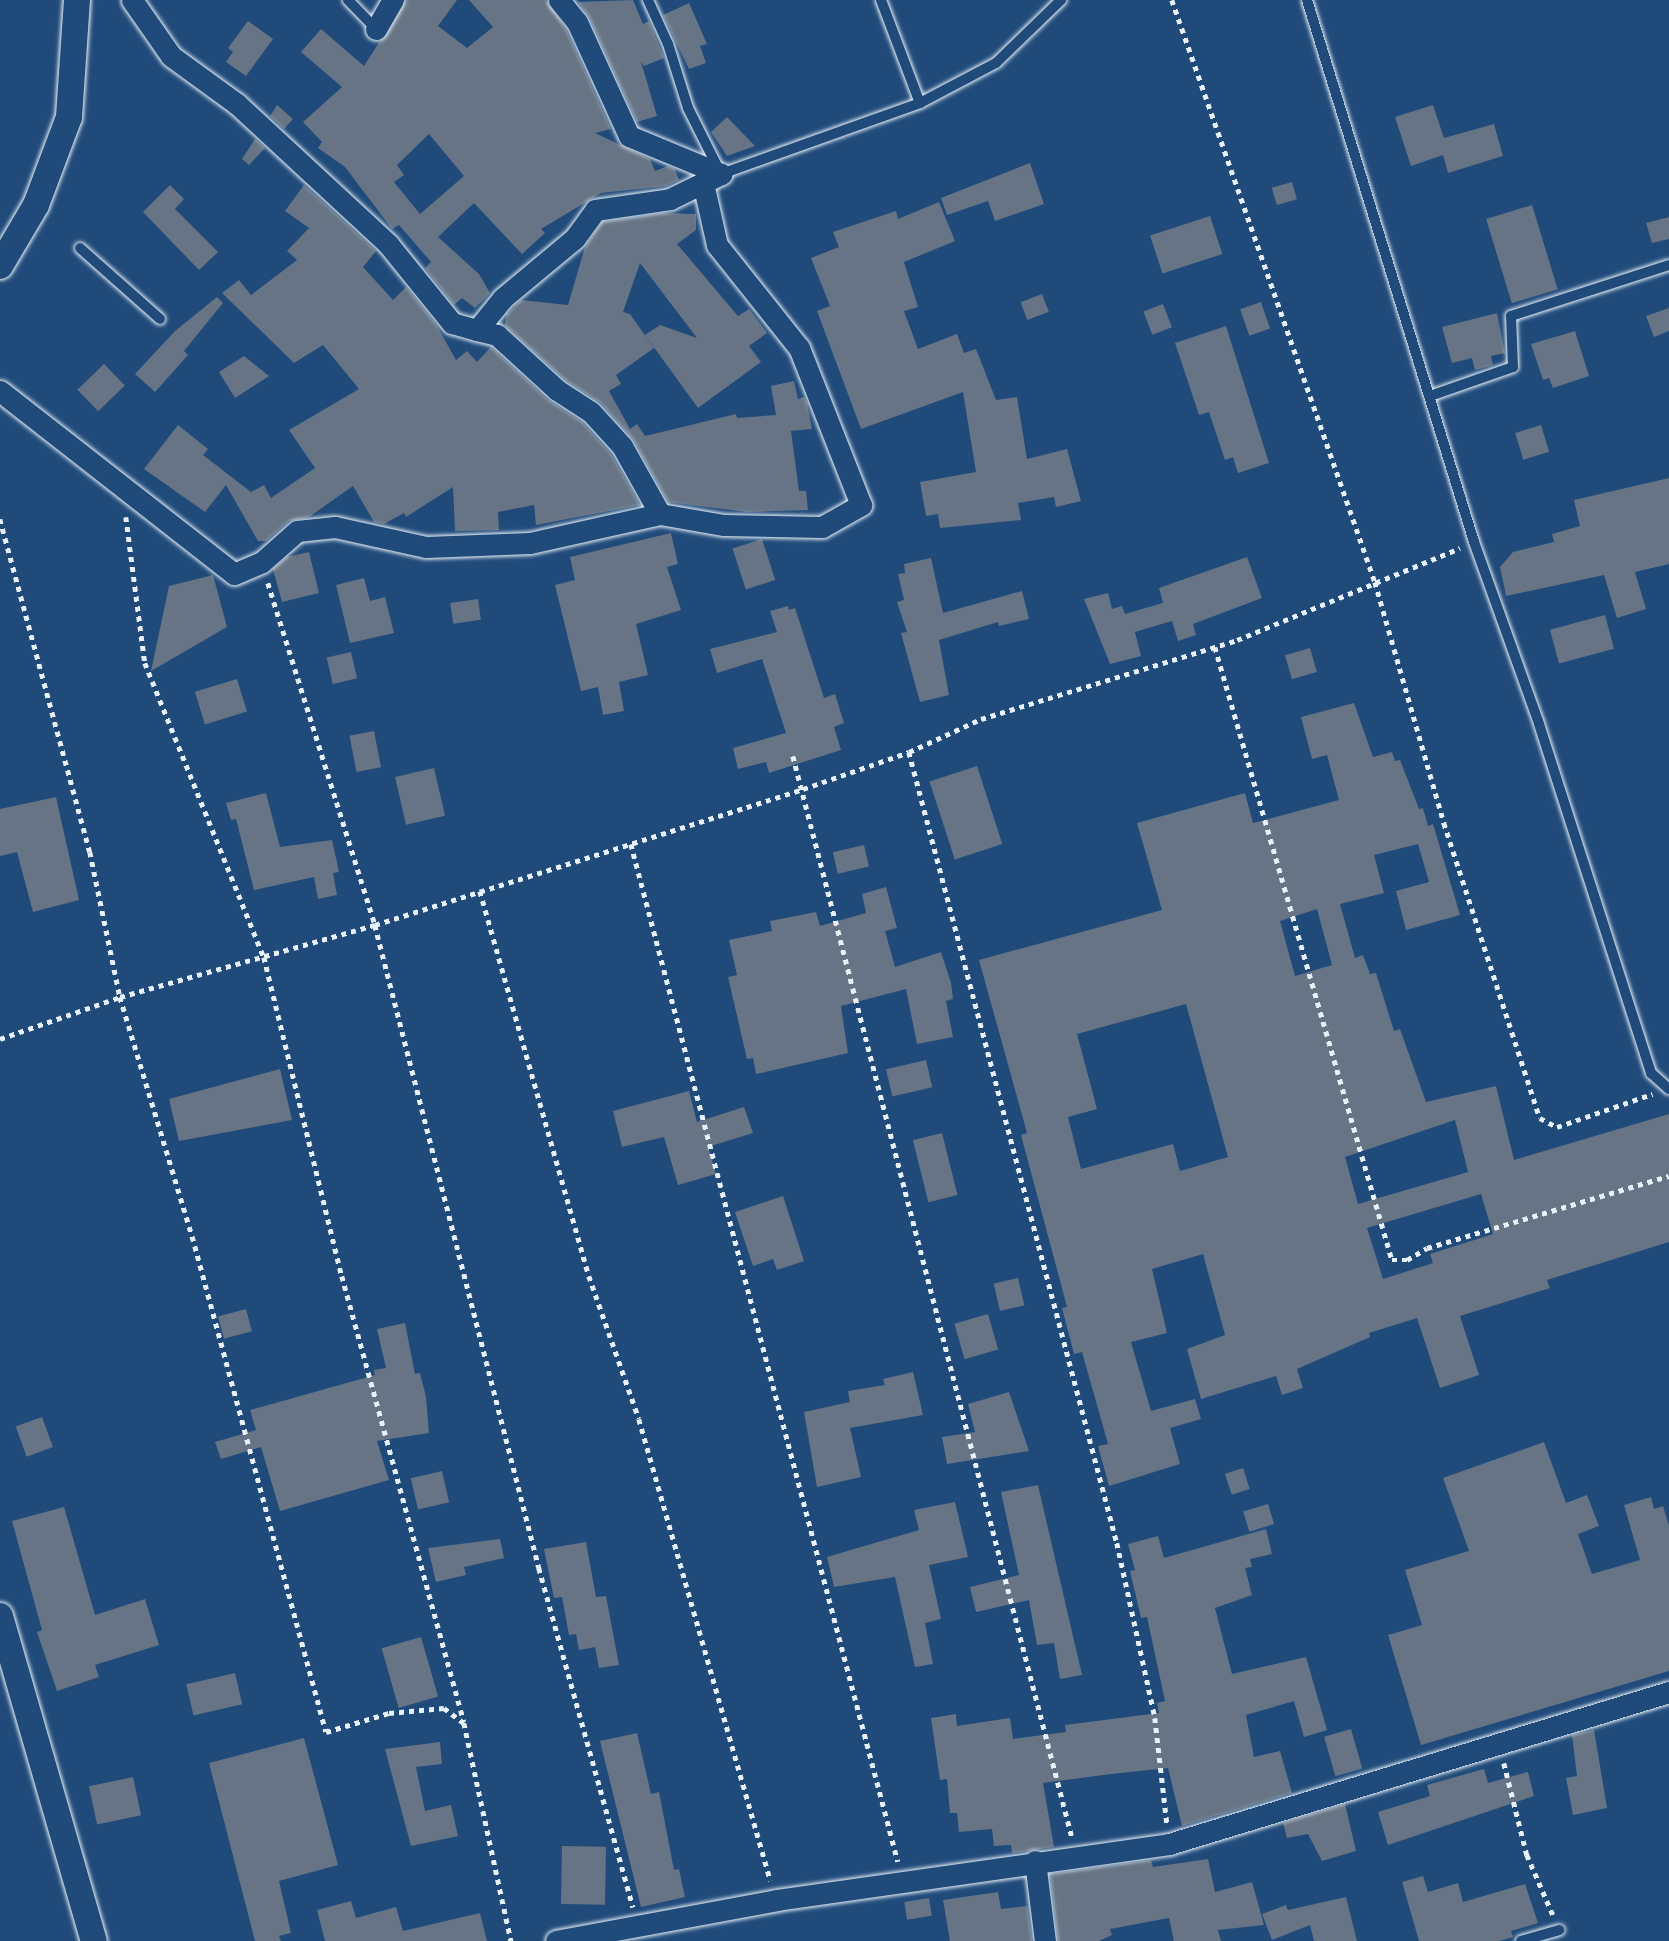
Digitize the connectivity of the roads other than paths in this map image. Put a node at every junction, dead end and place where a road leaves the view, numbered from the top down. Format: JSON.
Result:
{"nodes":[{"id":1,"x":77,"y":0,"type":"edge"},
{"id":2,"x":132,"y":0,"type":"edge"},
{"id":3,"x":348,"y":0,"type":"edge"},
{"id":4,"x":393,"y":0,"type":"edge"},
{"id":5,"x":559,"y":0,"type":"edge"},
{"id":6,"x":648,"y":0,"type":"edge"},
{"id":7,"x":881,"y":0,"type":"edge"},
{"id":8,"x":1061,"y":0,"type":"edge"},
{"id":9,"x":1307,"y":0,"type":"edge"},
{"id":10,"x":376,"y":29,"type":"joint"},
{"id":11,"x":920,"y":103,"type":"junction"},
{"id":12,"x":712,"y":178,"type":"junction"},
{"id":13,"x":80,"y":248,"type":"dead end"},
{"id":14,"x":3,"y":256,"type":"edge"},
{"id":15,"x":1669,"y":265,"type":"edge"},
{"id":16,"x":160,"y":319,"type":"dead end"},
{"id":17,"x":477,"y":330,"type":"junction"},
{"id":18,"x":0,"y":391,"type":"edge"},
{"id":19,"x":1430,"y":396,"type":"junction"},
{"id":20,"x":660,"y":513,"type":"junction"},
{"id":21,"x":1667,"y":1089,"type":"edge"},
{"id":22,"x":0,"y":1616,"type":"edge"},
{"id":23,"x":1669,"y":1692,"type":"edge"},
{"id":24,"x":1035,"y":1861,"type":"junction"},
{"id":25,"x":1559,"y":1930,"type":"road end"},
{"id":26,"x":94,"y":1941,"type":"edge"},
{"id":27,"x":556,"y":1941,"type":"edge"},
{"id":28,"x":1045,"y":1941,"type":"edge"},
{"id":29,"x":1521,"y":1941,"type":"edge"}],
"edges":[{"from":1,"to":14,"type":"street"},
{"from":2,"to":17,"type":"street"},
{"from":3,"to":10,"type":"lane"},
{"from":4,"to":10,"type":"street"},
{"from":5,"to":12,"type":"street"},
{"from":6,"to":12,"type":"lane"},
{"from":7,"to":11,"type":"lane"},
{"from":8,"to":11,"type":"lane"},
{"from":9,"to":19,"type":"lane"},
{"from":11,"to":12,"type":"lane"},
{"from":12,"to":17,"type":"street"},
{"from":12,"to":20,"type":"street"},
{"from":13,"to":16,"type":"lane"},
{"from":15,"to":19,"type":"lane"},
{"from":17,"to":20,"type":"street"},
{"from":18,"to":20,"type":"street"},
{"from":19,"to":21,"type":"lane"},
{"from":22,"to":26,"type":"street"},
{"from":23,"to":24,"type":"street"},
{"from":24,"to":27,"type":"street"},
{"from":24,"to":28,"type":"street"},
{"from":25,"to":29,"type":"lane"}]}
